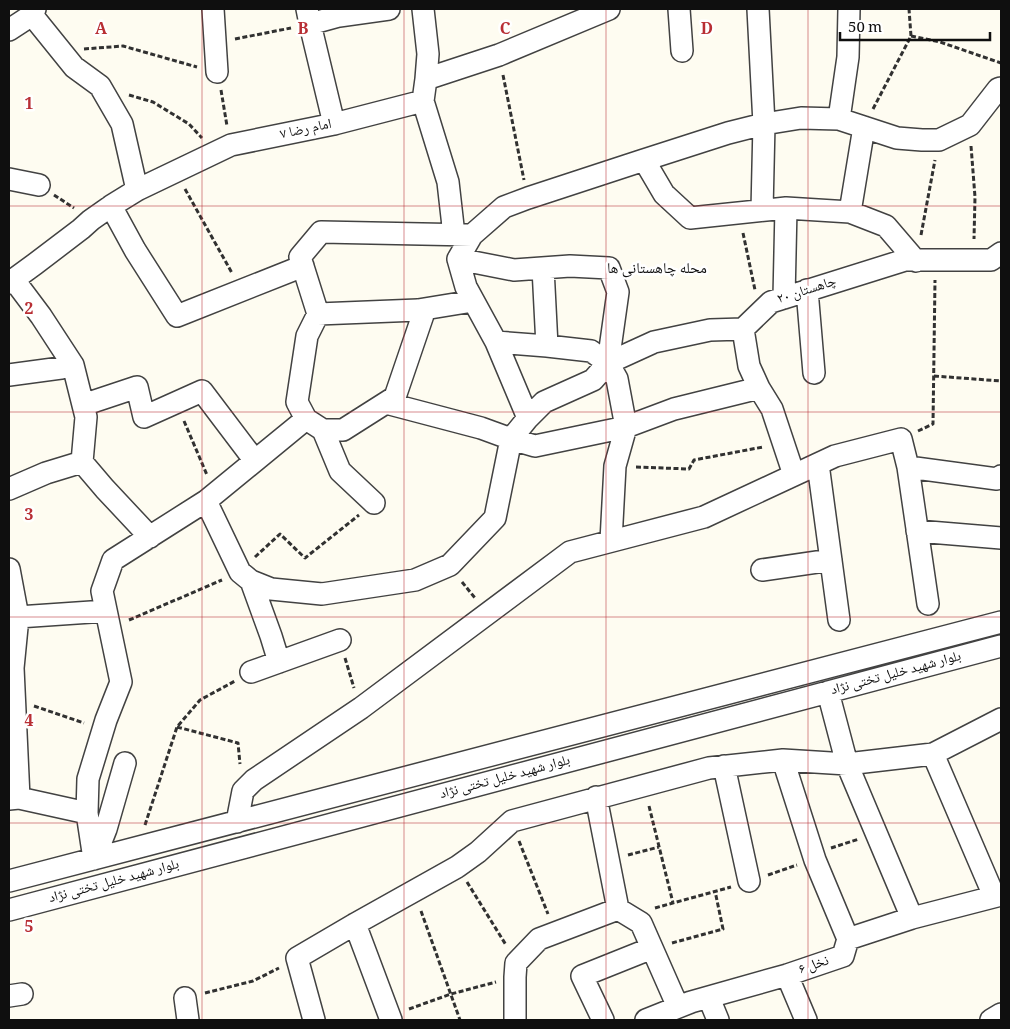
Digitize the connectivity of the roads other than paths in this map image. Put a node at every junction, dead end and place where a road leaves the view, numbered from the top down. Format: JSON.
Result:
{"nodes":[{"id":1,"x":213,"y":9,"type":"edge"},
{"id":2,"x":389,"y":9,"type":"edge"},
{"id":3,"x":423,"y":9,"type":"edge"},
{"id":4,"x":609,"y":9,"type":"edge"},
{"id":5,"x":679,"y":9,"type":"edge"},
{"id":6,"x":758,"y":9,"type":"edge"},
{"id":7,"x":849,"y":9,"type":"edge"},
{"id":8,"x":33,"y":12,"type":"edge"},
{"id":9,"x":308,"y":16,"type":"edge"},
{"id":10,"x":9,"y":30,"type":"edge"},
{"id":11,"x":682,"y":51,"type":"dead end"},
{"id":12,"x":217,"y":72,"type":"road end"},
{"id":13,"x":426,"y":79,"type":"junction"},
{"id":14,"x":1000,"y":86,"type":"edge"},
{"id":15,"x":423,"y":101,"type":"junction"},
{"id":16,"x":839,"y":119,"type":"junction"},
{"id":17,"x":334,"y":124,"type":"junction"},
{"id":18,"x":764,"y":124,"type":"junction"},
{"id":19,"x":864,"y":127,"type":"junction"},
{"id":20,"x":644,"y":160,"type":"junction"},
{"id":21,"x":9,"y":179,"type":"edge"},
{"id":22,"x":39,"y":185,"type":"road end"},
{"id":23,"x":137,"y":190,"type":"junction"},
{"id":24,"x":111,"y":206,"type":"junction"},
{"id":25,"x":786,"y":208,"type":"junction"},
{"id":26,"x":762,"y":210,"type":"junction"},
{"id":27,"x":850,"y":212,"type":"junction"},
{"id":28,"x":463,"y":235,"type":"junction"},
{"id":29,"x":1001,"y":253,"type":"edge"},
{"id":30,"x":458,"y":259,"type":"junction"},
{"id":31,"x":926,"y":261,"type":"junction"},
{"id":32,"x":303,"y":266,"type":"junction"},
{"id":33,"x":543,"y":268,"type":"junction"},
{"id":34,"x":11,"y":281,"type":"edge"},
{"id":35,"x":807,"y":290,"type":"junction"},
{"id":36,"x":784,"y":298,"type":"junction"},
{"id":37,"x":473,"y":301,"type":"junction"},
{"id":38,"x":425,"y":310,"type":"junction"},
{"id":39,"x":318,"y":314,"type":"junction"},
{"id":40,"x":743,"y":329,"type":"junction"},
{"id":41,"x":496,"y":342,"type":"junction"},
{"id":42,"x":547,"y":346,"type":"junction"},
{"id":43,"x":608,"y":363,"type":"junction"},
{"id":44,"x":73,"y":365,"type":"junction"},
{"id":45,"x":814,"y":373,"type":"dead end"},
{"id":46,"x":9,"y":375,"type":"edge"},
{"id":47,"x":759,"y":388,"type":"junction"},
{"id":48,"x":386,"y":403,"type":"junction"},
{"id":49,"x":83,"y":405,"type":"junction"},
{"id":50,"x":528,"y":418,"type":"junction"},
{"id":51,"x":315,"y":424,"type":"junction"},
{"id":52,"x":626,"y":427,"type":"junction"},
{"id":53,"x":510,"y":439,"type":"junction"},
{"id":54,"x":255,"y":461,"type":"junction"},
{"id":55,"x":82,"y":462,"type":"junction"},
{"id":56,"x":818,"y":464,"type":"junction"},
{"id":57,"x":908,"y":467,"type":"junction"},
{"id":58,"x":794,"y":475,"type":"junction"},
{"id":59,"x":1001,"y":476,"type":"edge"},
{"id":60,"x":9,"y":489,"type":"edge"},
{"id":61,"x":210,"y":497,"type":"junction"},
{"id":62,"x":374,"y":504,"type":"dead end"},
{"id":63,"x":917,"y":531,"type":"junction"},
{"id":64,"x":150,"y":537,"type":"junction"},
{"id":65,"x":1001,"y":538,"type":"edge"},
{"id":66,"x":611,"y":541,"type":"junction"},
{"id":67,"x":831,"y":560,"type":"junction"},
{"id":68,"x":9,"y":568,"type":"edge"},
{"id":69,"x":762,"y":570,"type":"dead end"},
{"id":70,"x":251,"y":581,"type":"junction"},
{"id":71,"x":928,"y":604,"type":"dead end"},
{"id":72,"x":106,"y":611,"type":"junction"},
{"id":73,"x":14,"y":618,"type":"edge"},
{"id":74,"x":840,"y":620,"type":"dead end"},
{"id":75,"x":1001,"y":622,"type":"edge"},
{"id":76,"x":340,"y":640,"type":"dead end"},
{"id":77,"x":1001,"y":646,"type":"edge"},
{"id":78,"x":279,"y":662,"type":"junction"},
{"id":79,"x":251,"y":672,"type":"road end"},
{"id":80,"x":828,"y":692,"type":"junction"},
{"id":81,"x":1001,"y":720,"type":"edge"},
{"id":82,"x":933,"y":754,"type":"junction"},
{"id":83,"x":783,"y":760,"type":"junction"},
{"id":84,"x":125,"y":763,"type":"dead end"},
{"id":85,"x":847,"y":764,"type":"junction"},
{"id":86,"x":724,"y":766,"type":"junction"},
{"id":87,"x":596,"y":797,"type":"junction"},
{"id":88,"x":14,"y":799,"type":"edge"},
{"id":89,"x":87,"y":813,"type":"junction"},
{"id":90,"x":237,"y":822,"type":"junction"},
{"id":91,"x":94,"y":859,"type":"junction"},
{"id":92,"x":9,"y":881,"type":"edge"},
{"id":93,"x":750,"y":882,"type":"road end"},
{"id":94,"x":998,"y":896,"type":"edge"},
{"id":95,"x":9,"y":910,"type":"edge"},
{"id":96,"x":623,"y":912,"type":"junction"},
{"id":97,"x":912,"y":918,"type":"junction"},
{"id":98,"x":355,"y":924,"type":"junction"},
{"id":99,"x":848,"y":940,"type":"junction"},
{"id":100,"x":652,"y":948,"type":"junction"},
{"id":101,"x":787,"y":975,"type":"junction"},
{"id":102,"x":185,"y":998,"type":"road end"},
{"id":103,"x":709,"y":998,"type":"junction"},
{"id":104,"x":678,"y":1007,"type":"junction"},
{"id":105,"x":1001,"y":1014,"type":"edge"},
{"id":106,"x":390,"y":1018,"type":"edge"},
{"id":107,"x":188,"y":1020,"type":"edge"},
{"id":108,"x":314,"y":1020,"type":"edge"},
{"id":109,"x":515,"y":1020,"type":"edge"},
{"id":110,"x":603,"y":1020,"type":"edge"},
{"id":111,"x":646,"y":1020,"type":"edge"},
{"id":112,"x":718,"y":1020,"type":"edge"},
{"id":113,"x":806,"y":1020,"type":"edge"},
{"id":114,"x":991,"y":1020,"type":"edge"}],
"edges":[{"from":1,"to":12,"type":"street"},
{"from":2,"to":9,"type":"street"},
{"from":3,"to":13,"type":"street"},
{"from":4,"to":13,"type":"street"},
{"from":5,"to":11,"type":"street"},
{"from":6,"to":18,"type":"street"},
{"from":7,"to":16,"type":"street"},
{"from":8,"to":10,"type":"street"},
{"from":8,"to":23,"type":"street"},
{"from":9,"to":17,"type":"street"},
{"from":13,"to":15,"type":"street"},
{"from":14,"to":19,"type":"street"},
{"from":15,"to":17,"type":"street","name":"امام رضا ۷"},
{"from":15,"to":28,"type":"street"},
{"from":16,"to":18,"type":"street"},
{"from":16,"to":19,"type":"street"},
{"from":17,"to":23,"type":"street","name":"امام رضا ۷"},
{"from":18,"to":20,"type":"street"},
{"from":18,"to":26,"type":"street"},
{"from":19,"to":27,"type":"street"},
{"from":20,"to":26,"type":"street"},
{"from":20,"to":28,"type":"street"},
{"from":21,"to":22,"type":"street"},
{"from":23,"to":24,"type":"street","name":"امام رضا ۷"},
{"from":24,"to":32,"type":"street"},
{"from":24,"to":34,"type":"street","name":"امام رضا ۷"},
{"from":25,"to":26,"type":"street"},
{"from":25,"to":27,"type":"street"},
{"from":25,"to":36,"type":"street"},
{"from":27,"to":31,"type":"street"},
{"from":28,"to":30,"type":"street"},
{"from":28,"to":32,"type":"street"},
{"from":29,"to":31,"type":"street","name":"چاهستان ۲۰"},
{"from":30,"to":33,"type":"street"},
{"from":30,"to":37,"type":"street"},
{"from":31,"to":35,"type":"street","name":"چاهستان ۲۰"},
{"from":32,"to":39,"type":"street"},
{"from":33,"to":42,"type":"street"},
{"from":33,"to":43,"type":"street"},
{"from":34,"to":44,"type":"street"},
{"from":35,"to":36,"type":"street","name":"چاهستان ۲۰"},
{"from":35,"to":45,"type":"street"},
{"from":36,"to":40,"type":"street","name":"چاهستان ۲۰"},
{"from":37,"to":38,"type":"street"},
{"from":37,"to":41,"type":"street"},
{"from":38,"to":39,"type":"street"},
{"from":38,"to":48,"type":"street"},
{"from":39,"to":51,"type":"street"},
{"from":40,"to":43,"type":"street"},
{"from":40,"to":47,"type":"street"},
{"from":41,"to":42,"type":"street"},
{"from":41,"to":50,"type":"street"},
{"from":42,"to":43,"type":"street"},
{"from":43,"to":50,"type":"street"},
{"from":43,"to":52,"type":"street"},
{"from":44,"to":46,"type":"street"},
{"from":44,"to":49,"type":"street"},
{"from":47,"to":52,"type":"street"},
{"from":47,"to":58,"type":"street"},
{"from":48,"to":51,"type":"street"},
{"from":48,"to":53,"type":"street"},
{"from":49,"to":54,"type":"street"},
{"from":49,"to":55,"type":"street"},
{"from":50,"to":53,"type":"street"},
{"from":51,"to":54,"type":"street"},
{"from":51,"to":62,"type":"street"},
{"from":52,"to":53,"type":"street"},
{"from":52,"to":66,"type":"street"},
{"from":53,"to":70,"type":"street"},
{"from":54,"to":61,"type":"street"},
{"from":55,"to":60,"type":"street"},
{"from":55,"to":64,"type":"street"},
{"from":56,"to":57,"type":"street"},
{"from":56,"to":58,"type":"street"},
{"from":56,"to":67,"type":"street"},
{"from":57,"to":59,"type":"street"},
{"from":57,"to":63,"type":"street"},
{"from":58,"to":66,"type":"street"},
{"from":61,"to":64,"type":"street"},
{"from":61,"to":70,"type":"street"},
{"from":63,"to":65,"type":"street"},
{"from":63,"to":71,"type":"street"},
{"from":64,"to":72,"type":"street"},
{"from":66,"to":90,"type":"street"},
{"from":67,"to":69,"type":"street"},
{"from":67,"to":74,"type":"street"},
{"from":68,"to":73,"type":"street"},
{"from":70,"to":78,"type":"street"},
{"from":72,"to":73,"type":"street"},
{"from":72,"to":89,"type":"street"},
{"from":73,"to":88,"type":"street"},
{"from":75,"to":90,"type":"street","name":"بلوار شهید خلیل تختی نژاد"},
{"from":76,"to":78,"type":"street"},
{"from":77,"to":80,"type":"street","name":"بلوار شهید خلیل تختی نژاد"},
{"from":78,"to":79,"type":"street"},
{"from":80,"to":85,"type":"street"},
{"from":80,"to":95,"type":"street","name":"بلوار شهید خلیل تختی نژاد"},
{"from":81,"to":82,"type":"street"},
{"from":82,"to":85,"type":"street"},
{"from":82,"to":94,"type":"street"},
{"from":83,"to":85,"type":"street"},
{"from":83,"to":86,"type":"street"},
{"from":83,"to":99,"type":"street"},
{"from":84,"to":91,"type":"street"},
{"from":85,"to":97,"type":"street"},
{"from":86,"to":87,"type":"street"},
{"from":86,"to":93,"type":"street"},
{"from":87,"to":96,"type":"street"},
{"from":87,"to":98,"type":"street"},
{"from":88,"to":89,"type":"street"},
{"from":89,"to":91,"type":"street"},
{"from":90,"to":91,"type":"street","name":"بلوار شهید خلیل تختی نژاد"},
{"from":91,"to":92,"type":"street","name":"بلوار شهید خلیل تختی نژاد"},
{"from":94,"to":97,"type":"street"},
{"from":96,"to":100,"type":"street"},
{"from":96,"to":109,"type":"street"},
{"from":97,"to":99,"type":"street"},
{"from":98,"to":106,"type":"street"},
{"from":98,"to":108,"type":"street"},
{"from":99,"to":101,"type":"street","name":"نخل ۶"},
{"from":100,"to":104,"type":"street"},
{"from":100,"to":110,"type":"street"},
{"from":101,"to":103,"type":"street","name":"نخل ۶"},
{"from":101,"to":113,"type":"street"},
{"from":102,"to":107,"type":"street"},
{"from":103,"to":104,"type":"street","name":"نخل ۶"},
{"from":103,"to":112,"type":"street"},
{"from":104,"to":111,"type":"street","name":"نخل ۶"},
{"from":105,"to":114,"type":"street"}]}
